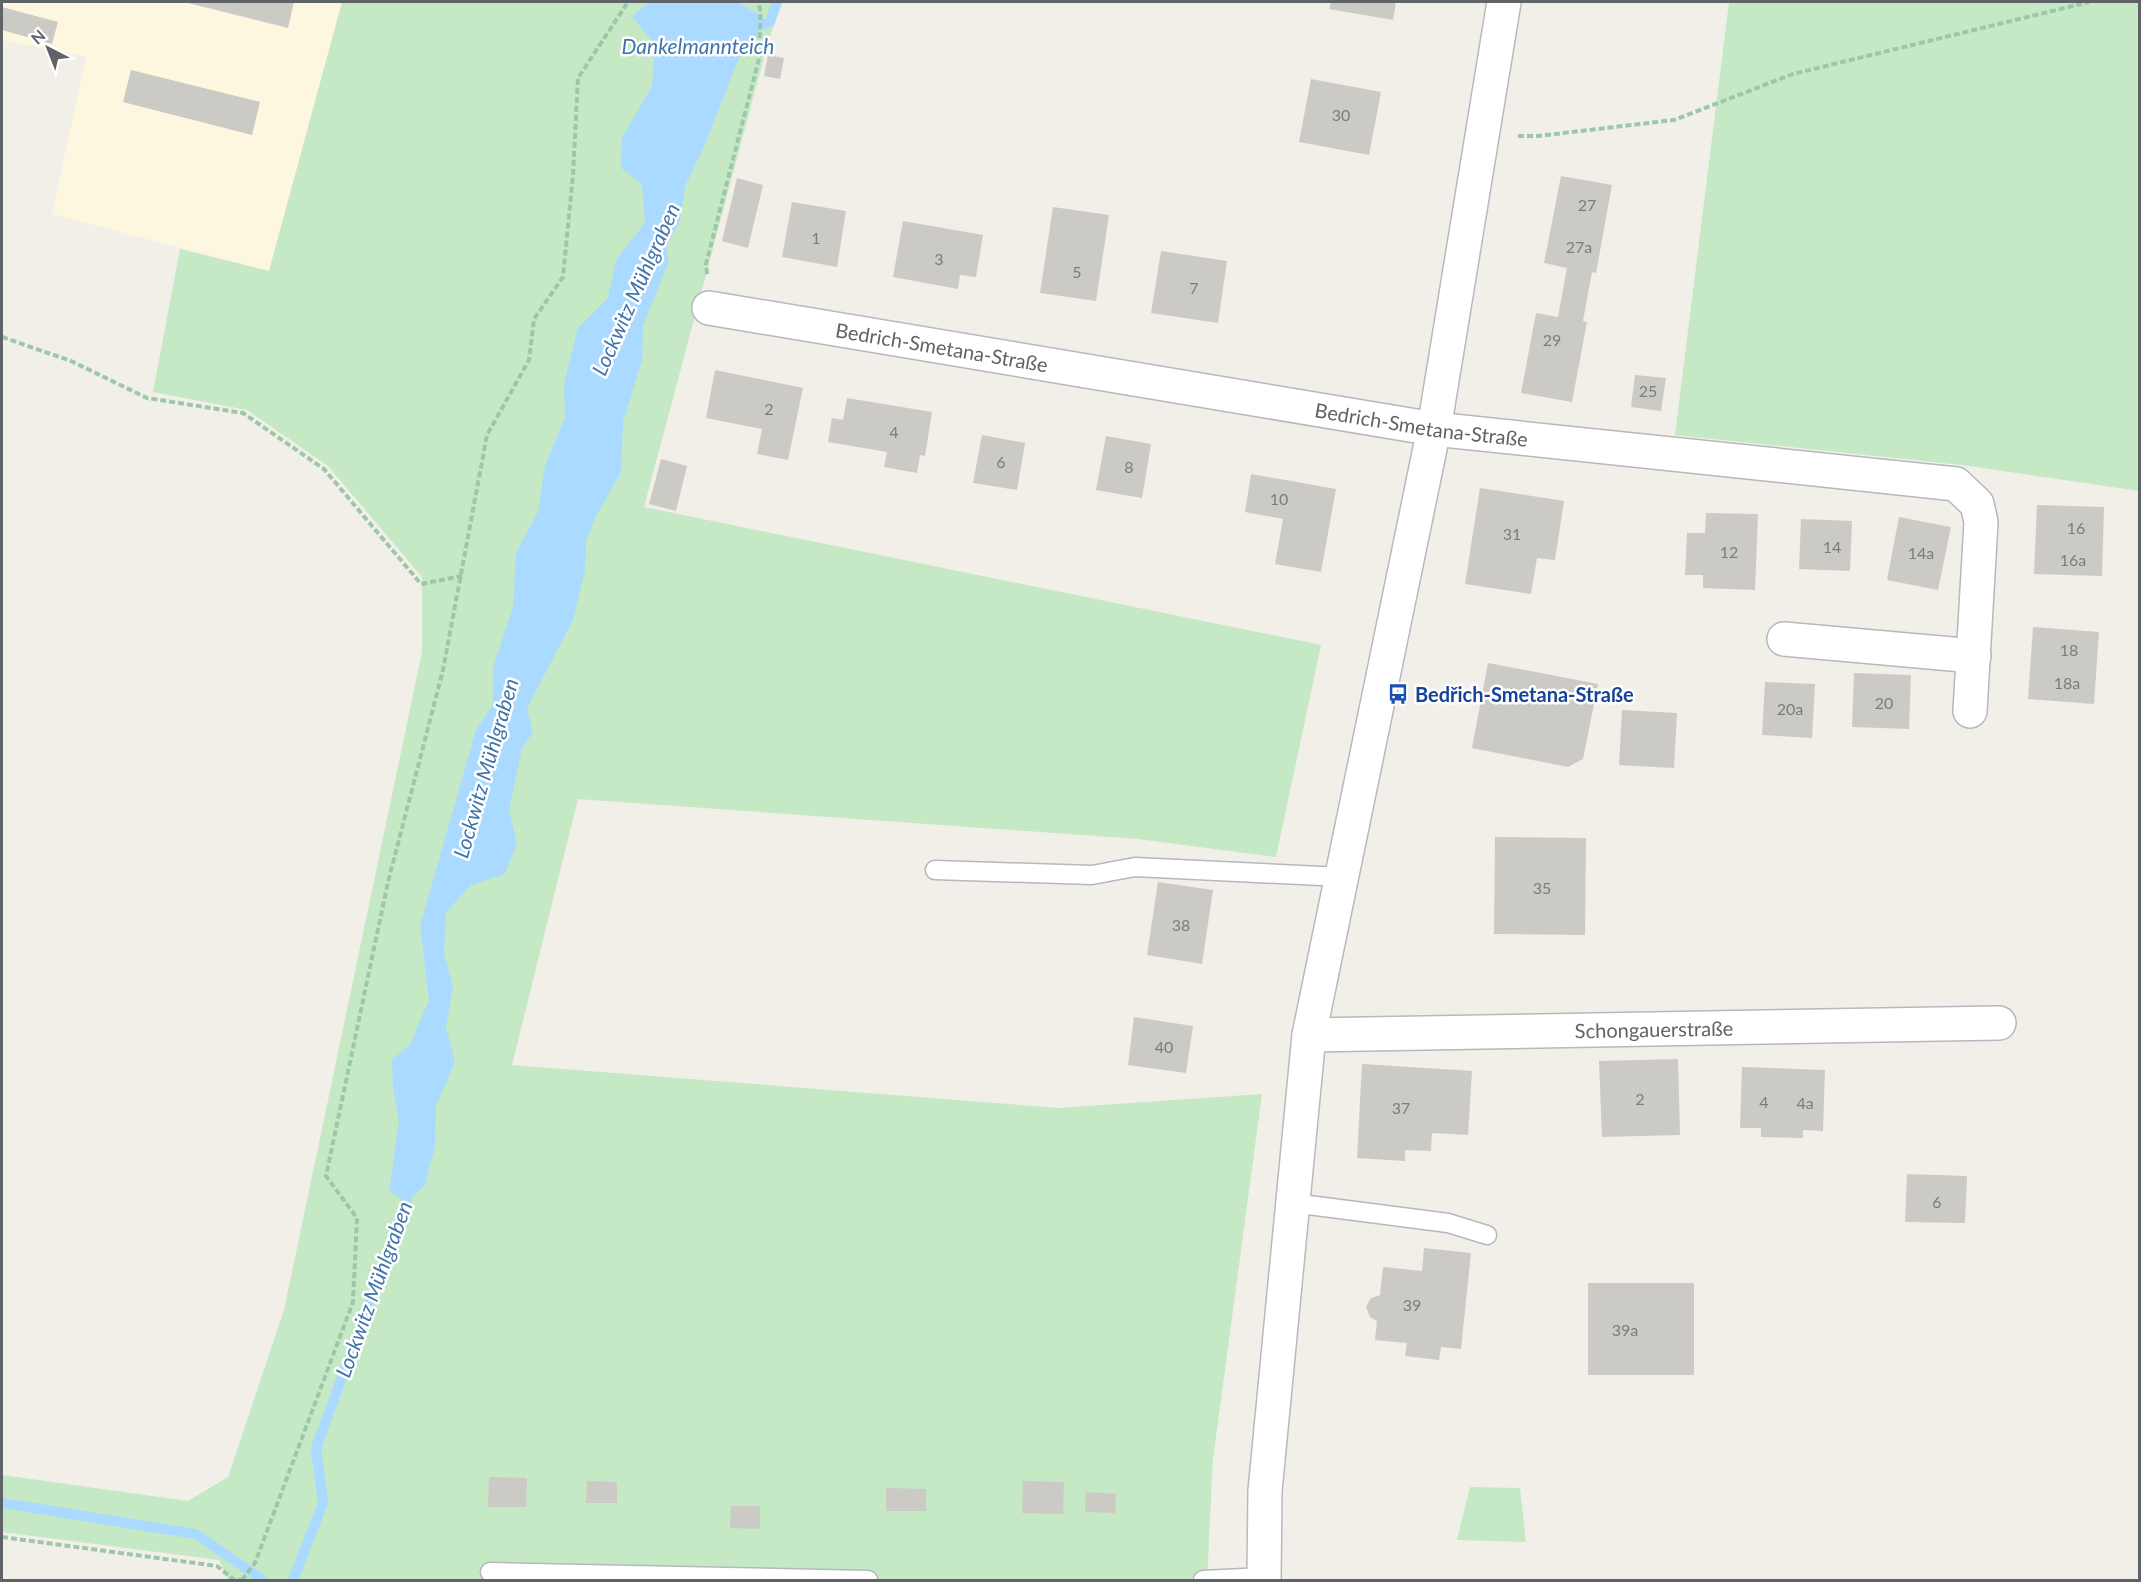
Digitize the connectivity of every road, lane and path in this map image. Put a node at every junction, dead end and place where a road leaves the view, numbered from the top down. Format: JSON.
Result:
{"nodes":[{"id":1,"x":628,"y":2,"type":"edge"},
{"id":2,"x":758,"y":2,"type":"edge"},
{"id":3,"x":1504,"y":2,"type":"edge"},
{"id":4,"x":2089,"y":2,"type":"edge"},
{"id":5,"x":1482,"y":136,"type":"junction"},
{"id":6,"x":709,"y":308,"type":"joint"},
{"id":7,"x":2,"y":337,"type":"edge"},
{"id":8,"x":1434,"y":429,"type":"junction"},
{"id":9,"x":462,"y":576,"type":"junction"},
{"id":10,"x":1784,"y":639,"type":"dead end"},
{"id":11,"x":1974,"y":656,"type":"junction"},
{"id":12,"x":1970,"y":711,"type":"dead end"},
{"id":13,"x":936,"y":870,"type":"dead end"},
{"id":14,"x":1342,"y":877,"type":"junction"},
{"id":15,"x":1999,"y":1023,"type":"dead end"},
{"id":16,"x":1309,"y":1035,"type":"junction"},
{"id":17,"x":1293,"y":1203,"type":"junction"},
{"id":18,"x":1487,"y":1235,"type":"dead end"},
{"id":19,"x":2,"y":1537,"type":"edge"},
{"id":20,"x":490,"y":1572,"type":"dead end"},
{"id":21,"x":1264,"y":1579,"type":"edge"},
{"id":22,"x":242,"y":1580,"type":"edge"},
{"id":23,"x":868,"y":1581,"type":"edge"},
{"id":24,"x":1203,"y":1581,"type":"edge"}],
"edges":[{"from":1,"to":9,"type":"path"},
{"from":2,"to":6,"type":"path"},
{"from":3,"to":5,"type":"street"},
{"from":4,"to":5,"type":"path"},
{"from":5,"to":8,"type":"street"},
{"from":6,"to":8,"type":"street","name":"Bedrich-Smetana-Straße"},
{"from":7,"to":9,"type":"path"},
{"from":8,"to":11,"type":"street","name":"Bedrich-Smetana-Straße"},
{"from":8,"to":14,"type":"street"},
{"from":9,"to":22,"type":"path"},
{"from":10,"to":11,"type":"street"},
{"from":11,"to":12,"type":"street","name":"Bedrich-Smetana-Straße"},
{"from":13,"to":14,"type":"lane"},
{"from":14,"to":16,"type":"street"},
{"from":15,"to":16,"type":"street","name":"Schongauerstraße"},
{"from":16,"to":17,"type":"street"},
{"from":17,"to":18,"type":"lane"},
{"from":17,"to":21,"type":"street"},
{"from":19,"to":22,"type":"path"},
{"from":20,"to":23,"type":"lane"},
{"from":21,"to":24,"type":"lane"}]}
